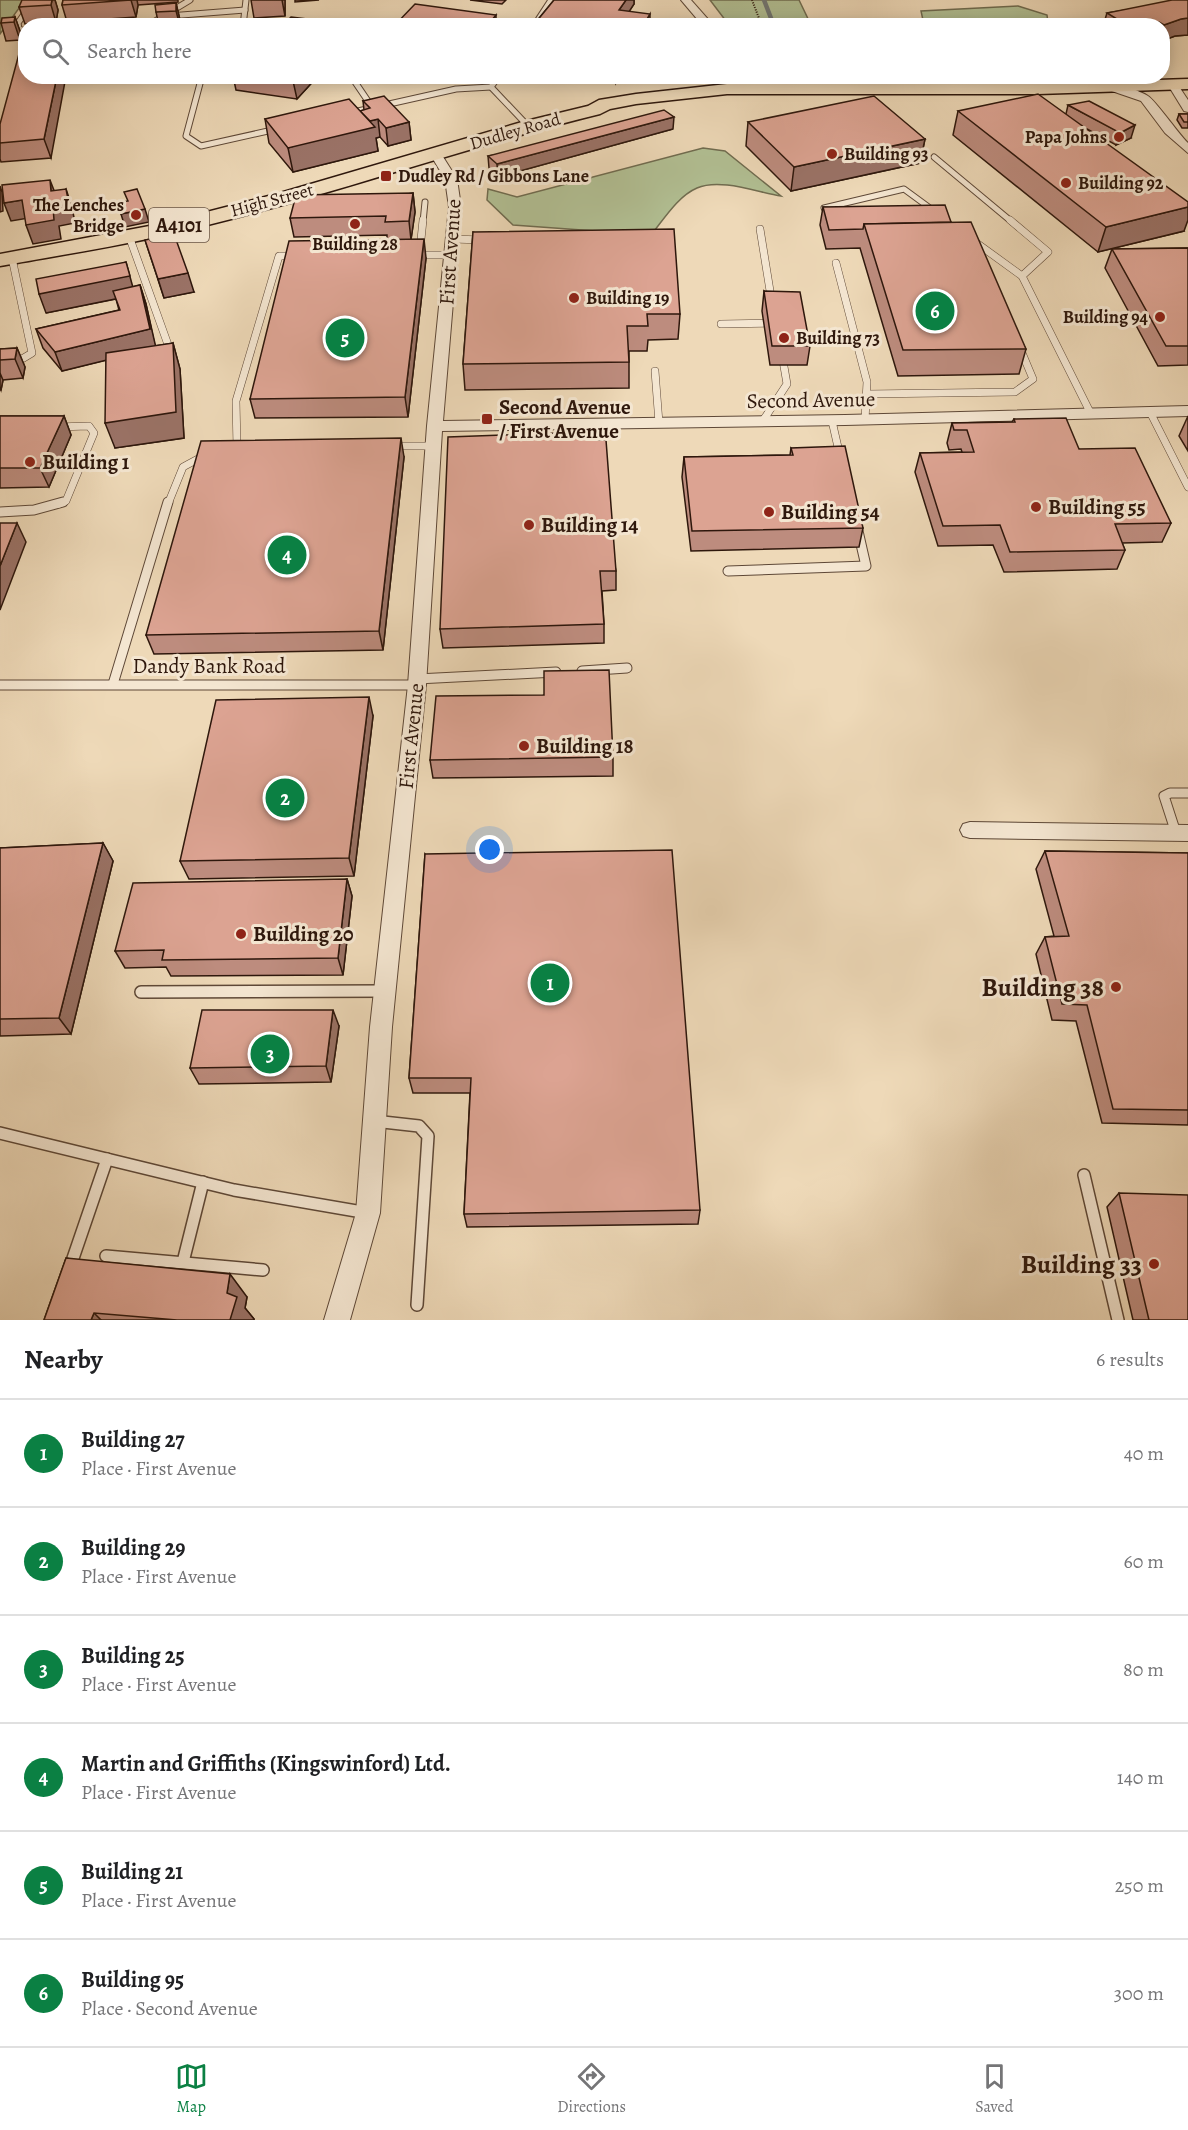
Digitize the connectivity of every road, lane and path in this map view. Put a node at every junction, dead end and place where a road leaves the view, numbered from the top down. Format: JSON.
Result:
{"nodes":[{"id":1,"x":34,"y":0,"type":"edge"},
{"id":2,"x":190,"y":0,"type":"edge"},
{"id":3,"x":246,"y":0,"type":"edge"},
{"id":4,"x":551,"y":0,"type":"edge"},
{"id":5,"x":686,"y":0,"type":"edge"},
{"id":6,"x":752,"y":0,"type":"edge"},
{"id":7,"x":244,"y":10,"type":"junction"},
{"id":8,"x":160,"y":17,"type":"joint"},
{"id":9,"x":21,"y":18,"type":"edge"},
{"id":10,"x":244,"y":18,"type":"edge"},
{"id":11,"x":539,"y":18,"type":"edge"},
{"id":12,"x":701,"y":18,"type":"edge"},
{"id":13,"x":759,"y":18,"type":"edge"},
{"id":14,"x":201,"y":84,"type":"edge"},
{"id":15,"x":357,"y":84,"type":"edge"},
{"id":16,"x":493,"y":84,"type":"edge"},
{"id":17,"x":734,"y":84,"type":"edge"},
{"id":18,"x":1067,"y":84,"type":"edge"},
{"id":19,"x":1180,"y":84,"type":"edge"},
{"id":20,"x":1146,"y":85,"type":"junction"},
{"id":21,"x":1107,"y":86,"type":"junction"},
{"id":22,"x":491,"y":87,"type":"junction"},
{"id":23,"x":1187,"y":105,"type":"edge"},
{"id":24,"x":372,"y":107,"type":"junction"},
{"id":25,"x":338,"y":115,"type":"edge"},
{"id":26,"x":528,"y":126,"type":"junction"},
{"id":27,"x":281,"y":128,"type":"edge"},
{"id":28,"x":1185,"y":147,"type":"edge"},
{"id":29,"x":436,"y":154,"type":"junction"},
{"id":30,"x":934,"y":157,"type":"dead end"},
{"id":31,"x":425,"y":202,"type":"dead end"},
{"id":32,"x":824,"y":208,"type":"edge"},
{"id":33,"x":940,"y":216,"type":"edge"},
{"id":34,"x":760,"y":229,"type":"dead end"},
{"id":35,"x":129,"y":236,"type":"junction"},
{"id":36,"x":967,"y":236,"type":"edge"},
{"id":37,"x":452,"y":239,"type":"junction"},
{"id":38,"x":486,"y":240,"type":"edge"},
{"id":39,"x":408,"y":255,"type":"edge"},
{"id":40,"x":420,"y":255,"type":"junction"},
{"id":41,"x":451,"y":255,"type":"junction"},
{"id":42,"x":302,"y":256,"type":"edge"},
{"id":43,"x":6,"y":259,"type":"edge"},
{"id":44,"x":836,"y":263,"type":"dead end"},
{"id":45,"x":1022,"y":276,"type":"junction"},
{"id":46,"x":776,"y":323,"type":"junction"},
{"id":47,"x":721,"y":324,"type":"dead end"},
{"id":48,"x":778,"y":333,"type":"edge"},
{"id":49,"x":1016,"y":339,"type":"edge"},
{"id":50,"x":41,"y":340,"type":"edge"},
{"id":51,"x":30,"y":342,"type":"junction"},
{"id":52,"x":780,"y":344,"type":"edge"},
{"id":53,"x":171,"y":353,"type":"edge"},
{"id":54,"x":0,"y":364,"type":"edge"},
{"id":55,"x":655,"y":371,"type":"dead end"},
{"id":56,"x":867,"y":394,"type":"junction"},
{"id":57,"x":1188,"y":411,"type":"edge"},
{"id":58,"x":1150,"y":412,"type":"junction"},
{"id":59,"x":1091,"y":414,"type":"junction"},
{"id":60,"x":865,"y":420,"type":"junction"},
{"id":61,"x":832,"y":421,"type":"junction"},
{"id":62,"x":762,"y":422,"type":"junction"},
{"id":63,"x":659,"y":423,"type":"junction"},
{"id":64,"x":45,"y":427,"type":"edge"},
{"id":65,"x":434,"y":436,"type":"junction"},
{"id":66,"x":247,"y":446,"type":"edge"},
{"id":67,"x":383,"y":446,"type":"edge"},
{"id":68,"x":237,"y":447,"type":"junction"},
{"id":69,"x":842,"y":465,"type":"edge"},
{"id":70,"x":1188,"y":487,"type":"edge"},
{"id":71,"x":0,"y":512,"type":"edge"},
{"id":72,"x":855,"y":521,"type":"edge"},
{"id":73,"x":728,"y":571,"type":"dead end"},
{"id":74,"x":627,"y":668,"type":"dead end"},
{"id":75,"x":417,"y":682,"type":"junction"},
{"id":76,"x":113,"y":684,"type":"junction"},
{"id":77,"x":0,"y":685,"type":"edge"},
{"id":78,"x":1188,"y":793,"type":"edge"},
{"id":79,"x":970,"y":830,"type":"dead end"},
{"id":80,"x":1182,"y":833,"type":"edge"},
{"id":81,"x":385,"y":991,"type":"junction"},
{"id":82,"x":141,"y":992,"type":"dead end"},
{"id":83,"x":375,"y":1121,"type":"junction"},
{"id":84,"x":0,"y":1132,"type":"edge"},
{"id":85,"x":107,"y":1159,"type":"junction"},
{"id":86,"x":1084,"y":1175,"type":"dead end"},
{"id":87,"x":203,"y":1182,"type":"junction"},
{"id":88,"x":368,"y":1213,"type":"junction"},
{"id":89,"x":106,"y":1256,"type":"dead end"},
{"id":90,"x":183,"y":1262,"type":"junction"},
{"id":91,"x":263,"y":1270,"type":"dead end"},
{"id":92,"x":63,"y":1288,"type":"edge"},
{"id":93,"x":417,"y":1305,"type":"dead end"},
{"id":94,"x":337,"y":1320,"type":"edge"},
{"id":95,"x":1118,"y":1320,"type":"edge"}],
"edges":[{"from":1,"to":9,"type":"lane"},
{"from":2,"to":8,"type":"lane"},
{"from":3,"to":7,"type":"lane"},
{"from":4,"to":11,"type":"lane"},
{"from":5,"to":12,"type":"street"},
{"from":6,"to":13,"type":"path"},
{"from":7,"to":8,"type":"lane"},
{"from":7,"to":10,"type":"lane"},
{"from":14,"to":27,"type":"lane"},
{"from":15,"to":24,"type":"lane"},
{"from":16,"to":22,"type":"lane"},
{"from":17,"to":26,"type":"main road","name":"Dudley Road","number":"A4101"},
{"from":18,"to":21,"type":"main road","name":"Dudley Road","number":"A4101"},
{"from":19,"to":20,"type":"main road","name":"Dudley Road","number":"A4101"},
{"from":19,"to":23,"type":"street"},
{"from":20,"to":21,"type":"main road","name":"Dudley Road","number":"A4101"},
{"from":20,"to":28,"type":"street"},
{"from":21,"to":28,"type":"street"},
{"from":22,"to":24,"type":"lane"},
{"from":22,"to":26,"type":"lane"},
{"from":24,"to":25,"type":"lane"},
{"from":26,"to":29,"type":"main road","name":"Dudley Road","number":"A4101"},
{"from":29,"to":35,"type":"main road","name":"High Street","number":"A4101"},
{"from":29,"to":37,"type":"street","name":"First Avenue"},
{"from":30,"to":45,"type":"lane"},
{"from":31,"to":40,"type":"lane"},
{"from":32,"to":33,"type":"lane"},
{"from":34,"to":46,"type":"lane"},
{"from":35,"to":43,"type":"main road","name":"High Street","number":"A4101"},
{"from":35,"to":53,"type":"lane"},
{"from":36,"to":45,"type":"lane"},
{"from":37,"to":38,"type":"lane"},
{"from":37,"to":41,"type":"street","name":"First Avenue"},
{"from":39,"to":40,"type":"lane"},
{"from":40,"to":41,"type":"lane"},
{"from":41,"to":65,"type":"street","name":"First Avenue"},
{"from":42,"to":68,"type":"lane"},
{"from":43,"to":51,"type":"lane"},
{"from":44,"to":56,"type":"lane"},
{"from":45,"to":59,"type":"lane"},
{"from":46,"to":47,"type":"lane"},
{"from":46,"to":48,"type":"lane"},
{"from":49,"to":56,"type":"lane"},
{"from":50,"to":51,"type":"lane"},
{"from":51,"to":54,"type":"lane"},
{"from":52,"to":62,"type":"lane"},
{"from":55,"to":63,"type":"lane"},
{"from":56,"to":60,"type":"lane"},
{"from":57,"to":58,"type":"street","name":"Second Avenue"},
{"from":58,"to":59,"type":"street","name":"Second Avenue"},
{"from":58,"to":70,"type":"lane"},
{"from":59,"to":60,"type":"street","name":"Second Avenue"},
{"from":60,"to":61,"type":"street","name":"Second Avenue"},
{"from":61,"to":62,"type":"street","name":"Second Avenue"},
{"from":61,"to":69,"type":"lane"},
{"from":62,"to":63,"type":"street","name":"Second Avenue"},
{"from":63,"to":65,"type":"street","name":"Second Avenue"},
{"from":64,"to":71,"type":"lane"},
{"from":65,"to":67,"type":"lane"},
{"from":65,"to":75,"type":"street","name":"First Avenue"},
{"from":66,"to":68,"type":"lane"},
{"from":68,"to":76,"type":"lane"},
{"from":72,"to":73,"type":"lane"},
{"from":74,"to":75,"type":"lane","name":"Dandy Bank Road"},
{"from":75,"to":76,"type":"lane","name":"Dandy Bank Road"},
{"from":75,"to":81,"type":"street","name":"First Avenue"},
{"from":76,"to":77,"type":"lane","name":"Dandy Bank Road"},
{"from":78,"to":80,"type":"lane"},
{"from":79,"to":80,"type":"street"},
{"from":81,"to":82,"type":"lane"},
{"from":81,"to":83,"type":"street","name":"First Avenue"},
{"from":83,"to":88,"type":"street","name":"First Avenue"},
{"from":83,"to":93,"type":"lane"},
{"from":84,"to":85,"type":"lane"},
{"from":85,"to":87,"type":"lane"},
{"from":85,"to":92,"type":"lane"},
{"from":86,"to":95,"type":"lane"},
{"from":87,"to":88,"type":"lane"},
{"from":87,"to":90,"type":"lane"},
{"from":88,"to":94,"type":"street","name":"First Avenue"},
{"from":89,"to":90,"type":"lane"},
{"from":90,"to":91,"type":"lane"}]}
